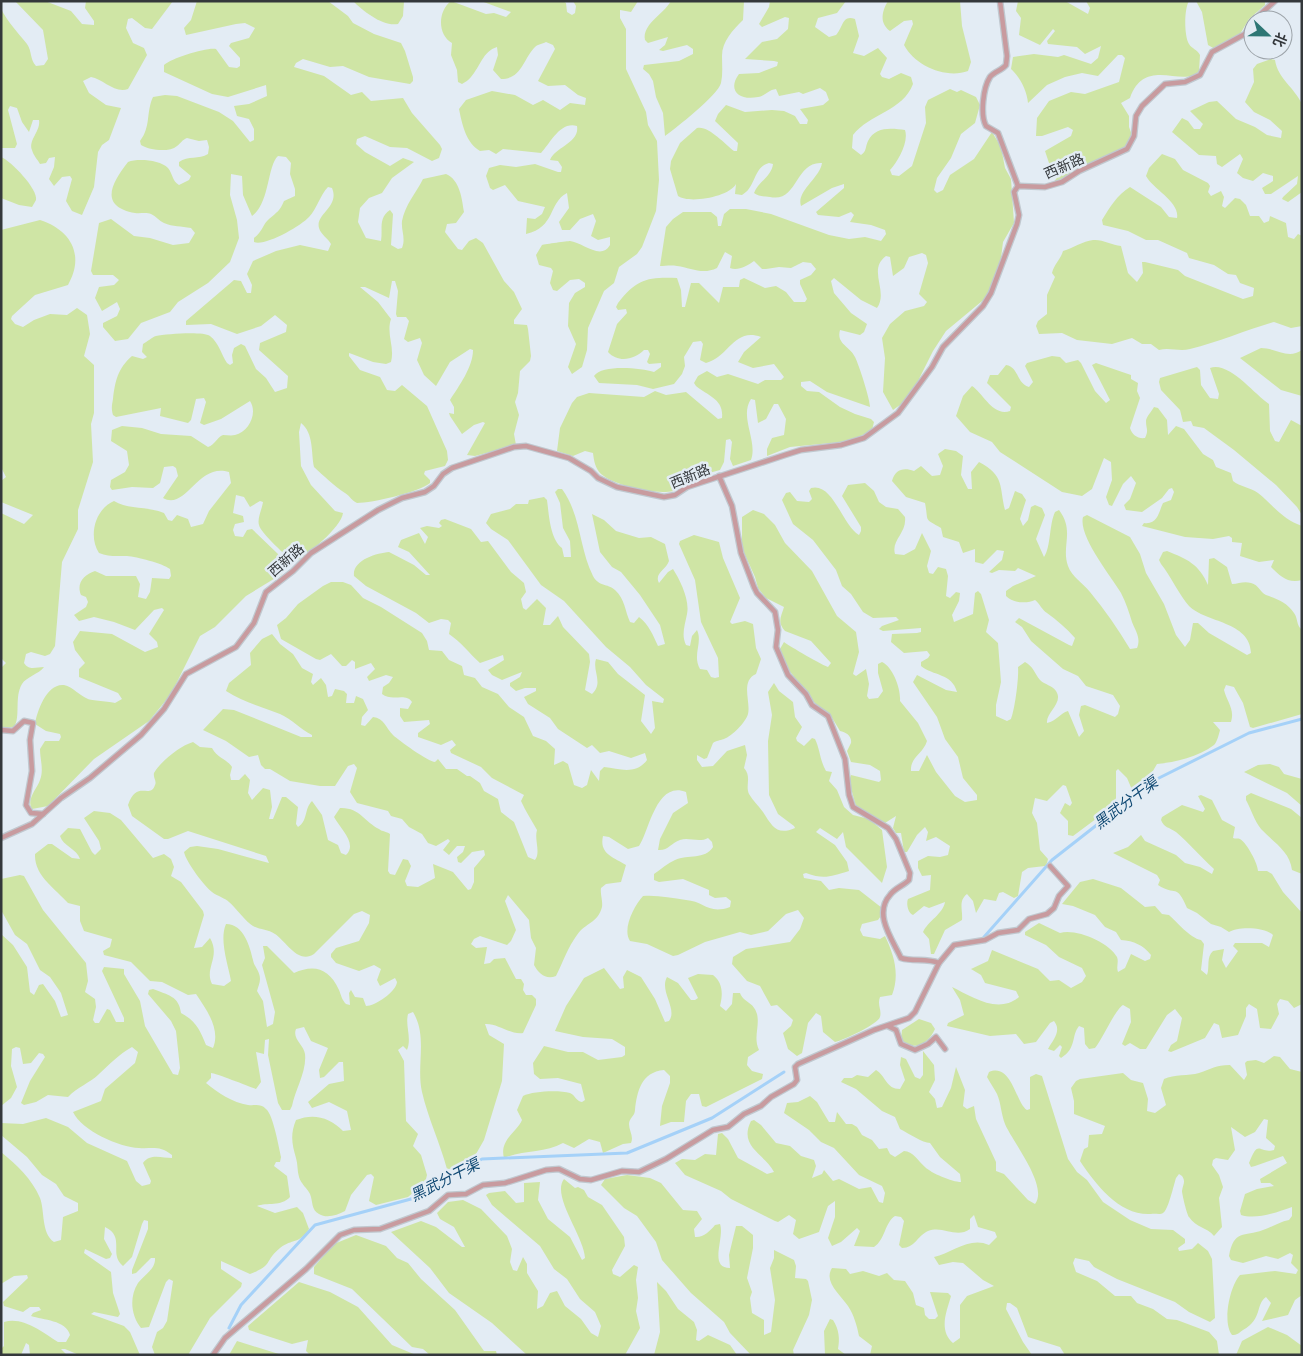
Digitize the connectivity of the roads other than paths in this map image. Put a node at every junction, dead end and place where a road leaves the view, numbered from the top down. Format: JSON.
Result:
{"nodes":[{"id":1,"x":1000,"y":1,"type":"edge"},
{"id":2,"x":1275,"y":1,"type":"edge"},
{"id":3,"x":1266,"y":10,"type":"edge"},
{"id":4,"x":1243,"y":35,"type":"edge"},
{"id":5,"x":1018,"y":186,"type":"junction"},
{"id":6,"x":719,"y":476,"type":"junction"},
{"id":7,"x":1,"y":730,"type":"edge"},
{"id":8,"x":43,"y":814,"type":"junction"},
{"id":9,"x":1,"y":838,"type":"edge"},
{"id":10,"x":1050,"y":866,"type":"dead end"},
{"id":11,"x":939,"y":962,"type":"junction"},
{"id":12,"x":899,"y":1022,"type":"junction"},
{"id":13,"x":887,"y":1026,"type":"junction"},
{"id":14,"x":896,"y":1030,"type":"junction"},
{"id":15,"x":945,"y":1049,"type":"dead end"},
{"id":16,"x":213,"y":1355,"type":"edge"}],
"edges":[{"from":1,"to":5,"type":"street"},
{"from":2,"to":3,"type":"street","name":"西新路"},
{"from":4,"to":5,"type":"street","name":"西新路"},
{"from":5,"to":6,"type":"street","name":"西新路"},
{"from":6,"to":8,"type":"street","name":"西新路"},
{"from":6,"to":11,"type":"street"},
{"from":7,"to":8,"type":"street"},
{"from":8,"to":9,"type":"street","name":"西新路"},
{"from":10,"to":11,"type":"street"},
{"from":11,"to":12,"type":"street"},
{"from":12,"to":13,"type":"street"},
{"from":12,"to":14,"type":"street"},
{"from":13,"to":14,"type":"street"},
{"from":13,"to":16,"type":"street"},
{"from":14,"to":15,"type":"street"}]}
